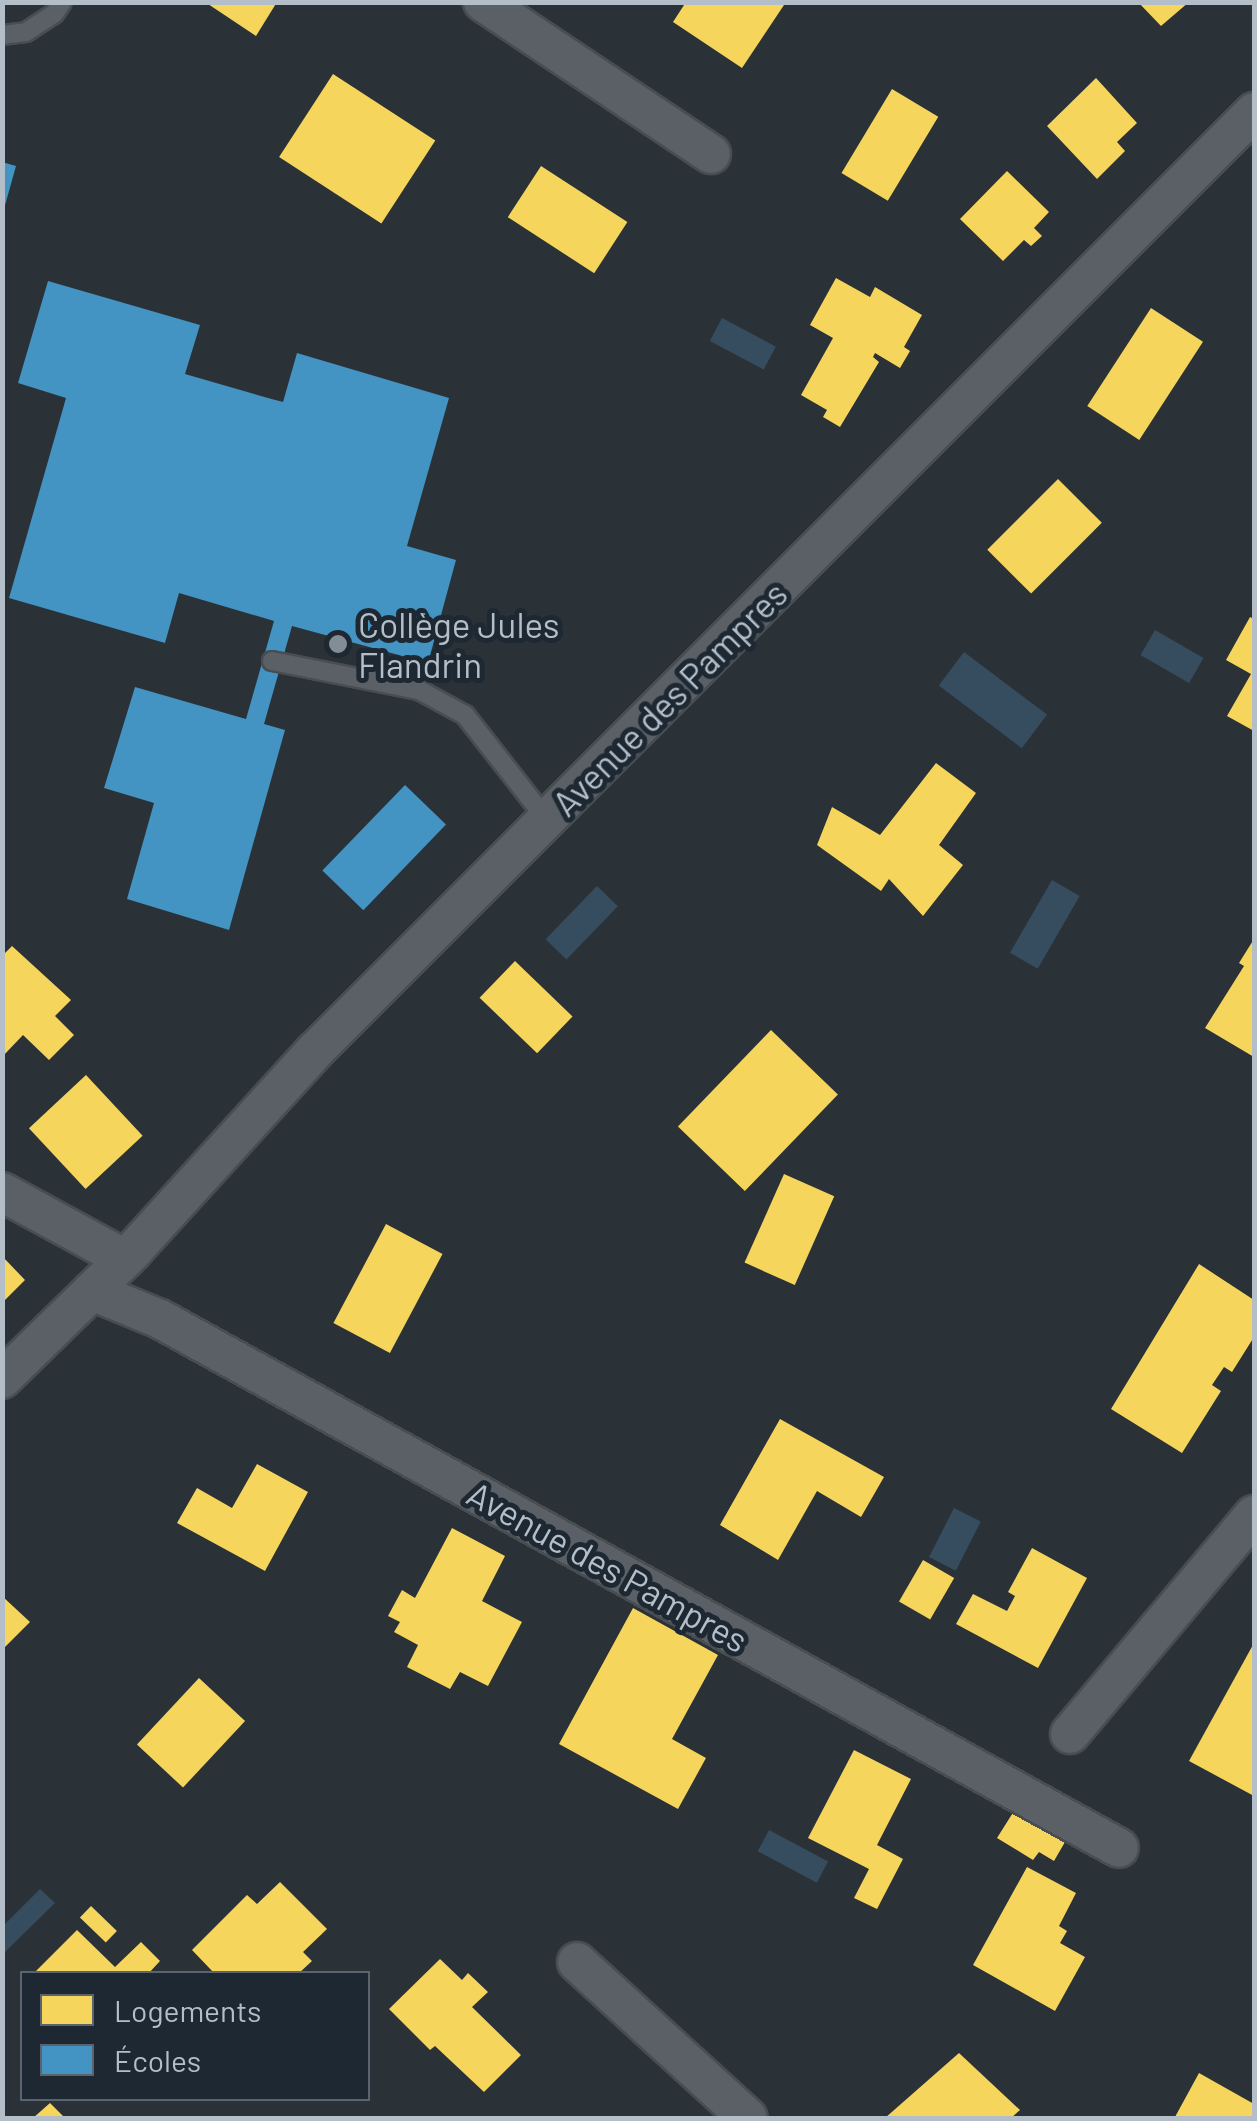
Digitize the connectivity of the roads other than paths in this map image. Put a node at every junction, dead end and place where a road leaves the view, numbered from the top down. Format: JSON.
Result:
{"nodes":[{"id":1,"x":62,"y":2,"type":"edge"},
{"id":2,"x":483,"y":2,"type":"edge"},
{"id":3,"x":2,"y":36,"type":"edge"},
{"id":4,"x":1254,"y":112,"type":"edge"},
{"id":5,"x":711,"y":154,"type":"dead end"},
{"id":6,"x":272,"y":661,"type":"dead end"},
{"id":7,"x":548,"y":821,"type":"junction"},
{"id":8,"x":2,"y":1192,"type":"edge"},
{"id":9,"x":125,"y":1259,"type":"junction"},
{"id":10,"x":92,"y":1292,"type":"junction"},
{"id":11,"x":2,"y":1380,"type":"edge"},
{"id":12,"x":1254,"y":1515,"type":"edge"},
{"id":13,"x":1070,"y":1734,"type":"dead end"},
{"id":14,"x":1120,"y":1848,"type":"dead end"},
{"id":15,"x":578,"y":1962,"type":"dead end"},
{"id":16,"x":748,"y":2118,"type":"edge"}],
"edges":[{"from":1,"to":3,"type":"lane"},
{"from":2,"to":5,"type":"street"},
{"from":4,"to":7,"type":"street","name":"Avenue des Pampres"},
{"from":6,"to":7,"type":"lane"},
{"from":7,"to":9,"type":"street","name":"Avenue des Pampres"},
{"from":8,"to":9,"type":"street"},
{"from":9,"to":10,"type":"street","name":"Avenue des Pampres"},
{"from":10,"to":11,"type":"street","name":"Avenue des Pampres"},
{"from":10,"to":14,"type":"street","name":"Avenue des Pampres"},
{"from":12,"to":13,"type":"street"},
{"from":15,"to":16,"type":"street"}]}
